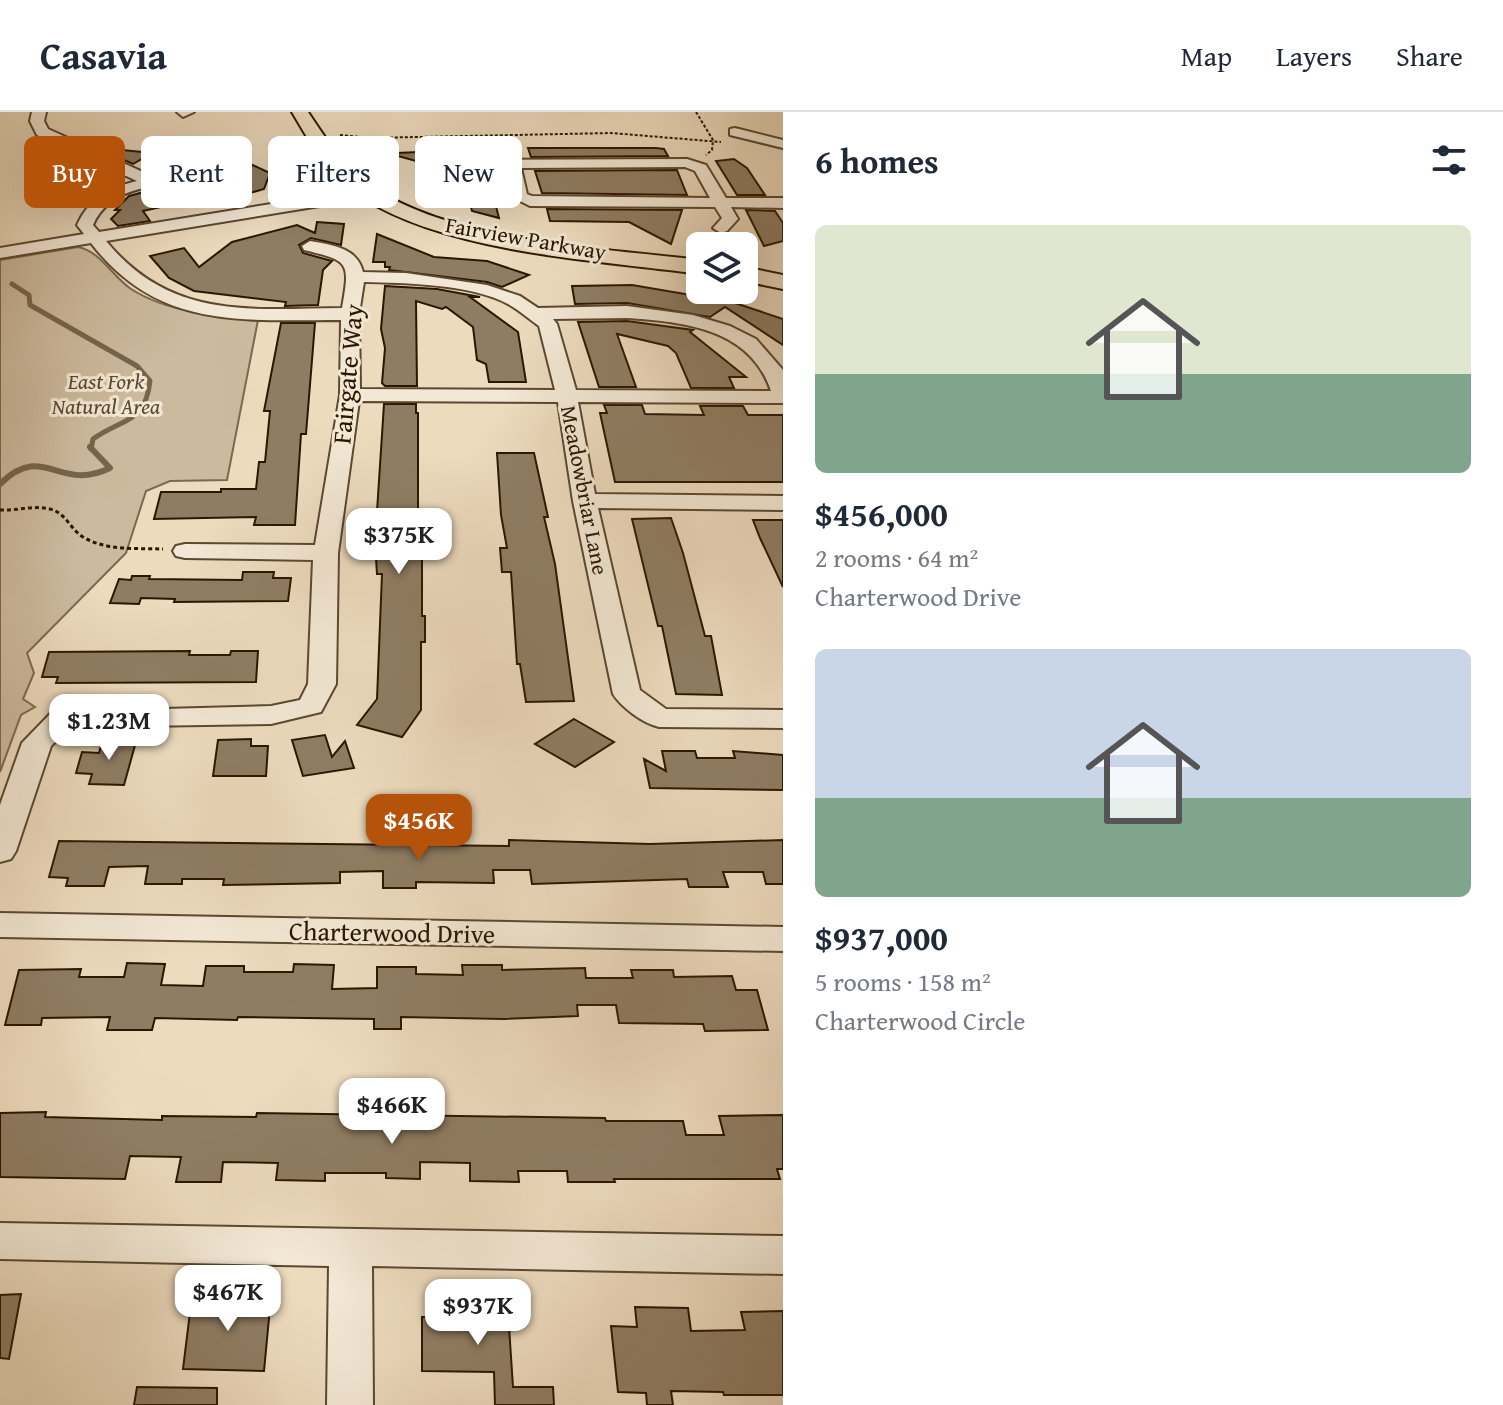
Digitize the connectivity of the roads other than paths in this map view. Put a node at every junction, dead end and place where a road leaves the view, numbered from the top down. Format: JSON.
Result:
{"nodes":[{"id":1,"x":39,"y":112,"type":"edge"},
{"id":2,"x":300,"y":112,"type":"edge"},
{"id":3,"x":318,"y":136,"type":"edge"},
{"id":4,"x":730,"y":137,"type":"road end"},
{"id":5,"x":783,"y":144,"type":"edge"},
{"id":6,"x":522,"y":163,"type":"edge"},
{"id":7,"x":141,"y":177,"type":"edge"},
{"id":8,"x":141,"y":184,"type":"edge"},
{"id":9,"x":522,"y":198,"type":"edge"},
{"id":10,"x":721,"y":203,"type":"junction"},
{"id":11,"x":783,"y":203,"type":"edge"},
{"id":12,"x":278,"y":208,"type":"edge"},
{"id":13,"x":398,"y":208,"type":"edge"},
{"id":14,"x":721,"y":228,"type":"dead end"},
{"id":15,"x":95,"y":238,"type":"junction"},
{"id":16,"x":310,"y":246,"type":"dead end"},
{"id":17,"x":0,"y":253,"type":"edge"},
{"id":18,"x":686,"y":265,"type":"edge"},
{"id":19,"x":356,"y":277,"type":"junction"},
{"id":20,"x":758,"y":277,"type":"edge"},
{"id":21,"x":783,"y":282,"type":"edge"},
{"id":22,"x":350,"y":314,"type":"junction"},
{"id":23,"x":537,"y":314,"type":"junction"},
{"id":24,"x":350,"y":395,"type":"junction"},
{"id":25,"x":567,"y":396,"type":"junction"},
{"id":26,"x":783,"y":397,"type":"edge"},
{"id":27,"x":585,"y":501,"type":"junction"},
{"id":28,"x":783,"y":503,"type":"edge"},
{"id":29,"x":185,"y":551,"type":"road end"},
{"id":30,"x":326,"y":553,"type":"junction"},
{"id":31,"x":783,"y":719,"type":"edge"},
{"id":32,"x":0,"y":851,"type":"edge"},
{"id":33,"x":0,"y":925,"type":"edge"},
{"id":34,"x":783,"y":939,"type":"edge"},
{"id":35,"x":0,"y":1241,"type":"edge"},
{"id":36,"x":351,"y":1246,"type":"junction"},
{"id":37,"x":783,"y":1255,"type":"edge"},
{"id":38,"x":350,"y":1405,"type":"edge"}],
"edges":[{"from":1,"to":7,"type":"street"},
{"from":2,"to":3,"type":"main road","name":"Fairview Parkway"},
{"from":4,"to":5,"type":"street"},
{"from":6,"to":10,"type":"street"},
{"from":8,"to":15,"type":"street"},
{"from":9,"to":10,"type":"street"},
{"from":10,"to":11,"type":"street"},
{"from":10,"to":14,"type":"street"},
{"from":12,"to":15,"type":"street"},
{"from":13,"to":18,"type":"main road","name":"Fairview Parkway"},
{"from":15,"to":17,"type":"street"},
{"from":15,"to":22,"type":"street"},
{"from":16,"to":19,"type":"street","name":"Fairgate Way"},
{"from":19,"to":22,"type":"street","name":"Fairgate Way"},
{"from":19,"to":23,"type":"street"},
{"from":20,"to":21,"type":"main road"},
{"from":22,"to":24,"type":"street","name":"Fairgate Way"},
{"from":23,"to":25,"type":"street","name":"Meadowbriar Lane"},
{"from":23,"to":26,"type":"street"},
{"from":24,"to":25,"type":"street"},
{"from":24,"to":30,"type":"street","name":"Fairgate Way"},
{"from":25,"to":26,"type":"street"},
{"from":25,"to":27,"type":"street","name":"Meadowbriar Lane"},
{"from":27,"to":28,"type":"street"},
{"from":27,"to":31,"type":"street","name":"Meadowbriar Lane"},
{"from":29,"to":30,"type":"street"},
{"from":30,"to":32,"type":"street","name":"Fairgate Way"},
{"from":33,"to":34,"type":"street","name":"Charterwood Drive"},
{"from":35,"to":36,"type":"street"},
{"from":36,"to":37,"type":"street"},
{"from":36,"to":38,"type":"street"}]}
